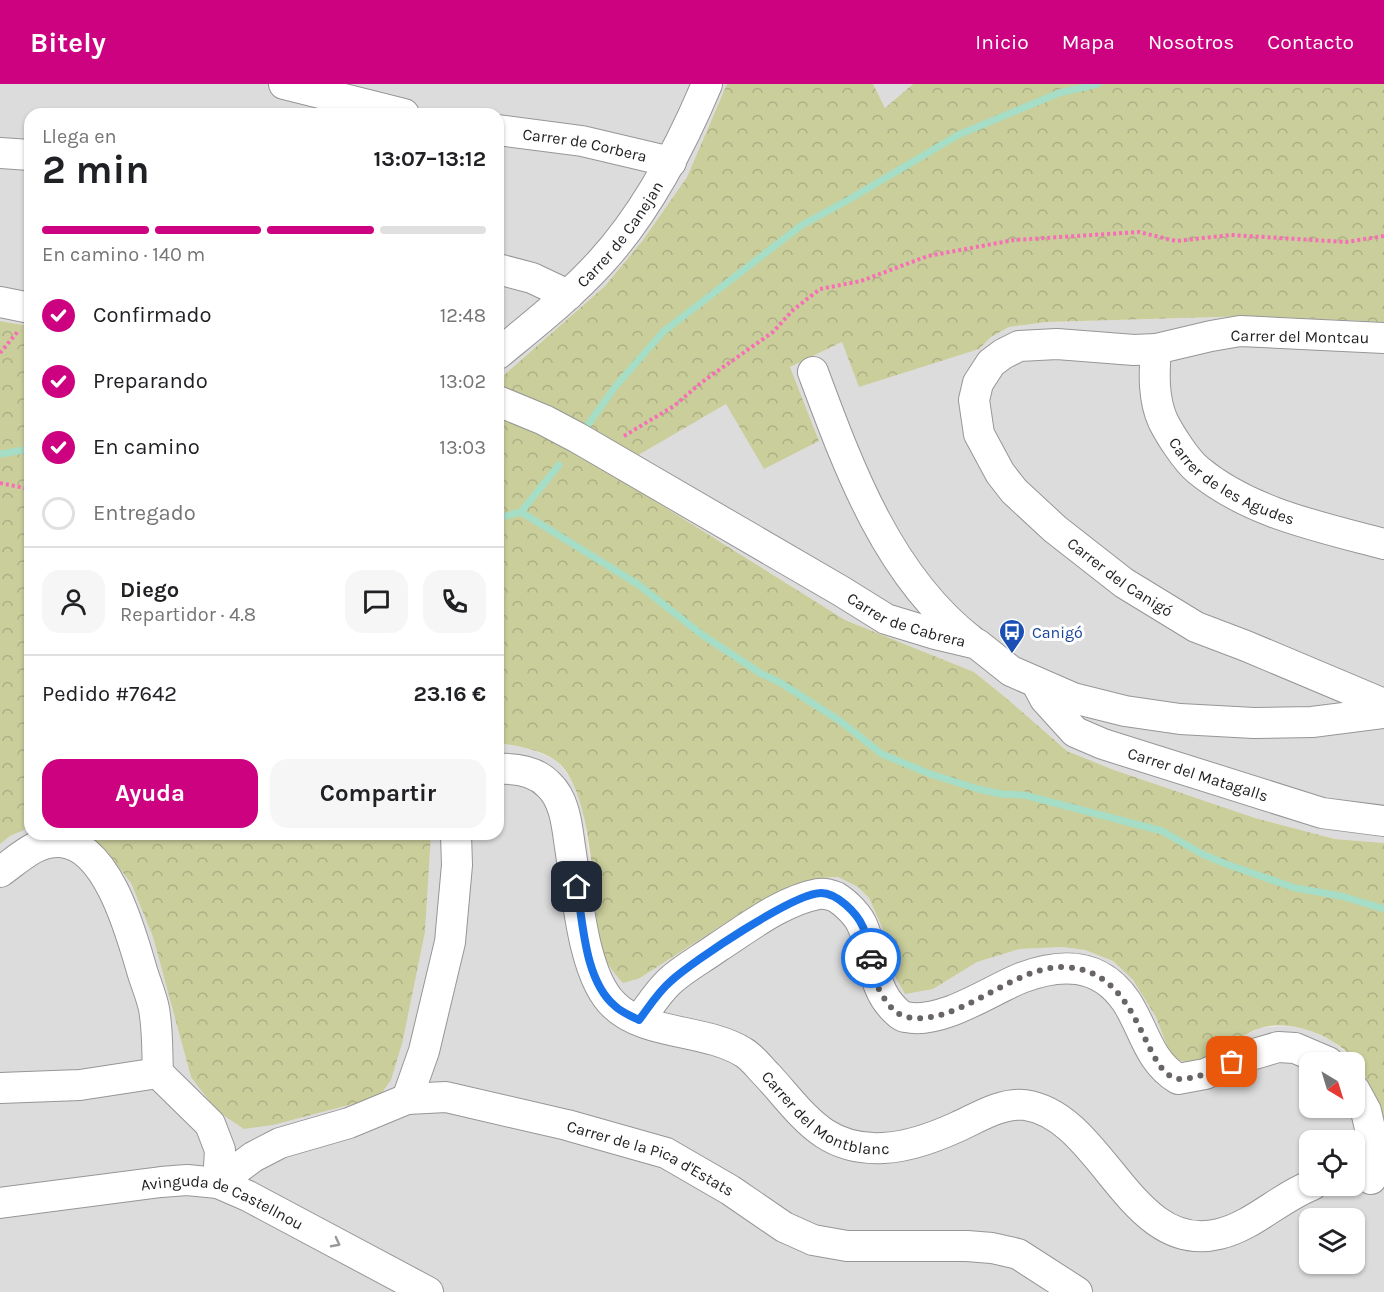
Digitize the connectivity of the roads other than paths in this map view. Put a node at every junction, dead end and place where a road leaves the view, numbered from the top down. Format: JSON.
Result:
{"nodes":[{"id":1,"x":284,"y":84,"type":"edge"},
{"id":2,"x":707,"y":84,"type":"edge"},
{"id":3,"x":380,"y":108,"type":"edge"},
{"id":4,"x":504,"y":131,"type":"edge"},
{"id":5,"x":0,"y":153,"type":"edge"},
{"id":6,"x":24,"y":155,"type":"edge"},
{"id":7,"x":671,"y":162,"type":"junction"},
{"id":8,"x":504,"y":271,"type":"edge"},
{"id":9,"x":568,"y":295,"type":"junction"},
{"id":10,"x":0,"y":302,"type":"edge"},
{"id":11,"x":24,"y":314,"type":"edge"},
{"id":12,"x":1384,"y":338,"type":"edge"},
{"id":13,"x":504,"y":349,"type":"edge"},
{"id":14,"x":1156,"y":349,"type":"junction"},
{"id":15,"x":1003,"y":354,"type":"joint"},
{"id":16,"x":813,"y":372,"type":"dead end"},
{"id":17,"x":504,"y":404,"type":"edge"},
{"id":18,"x":1384,"y":544,"type":"edge"},
{"id":19,"x":977,"y":644,"type":"junction"},
{"id":20,"x":1036,"y":682,"type":"junction"},
{"id":21,"x":1384,"y":704,"type":"edge"},
{"id":22,"x":1384,"y":713,"type":"edge"},
{"id":23,"x":504,"y":769,"type":"edge"},
{"id":24,"x":1384,"y":821,"type":"edge"},
{"id":25,"x":456,"y":840,"type":"edge"},
{"id":26,"x":0,"y":872,"type":"edge"},
{"id":27,"x":639,"y":1020,"type":"junction"},
{"id":28,"x":1304,"y":1052,"type":"edge"},
{"id":29,"x":158,"y":1073,"type":"junction"},
{"id":30,"x":0,"y":1088,"type":"edge"},
{"id":31,"x":407,"y":1100,"type":"junction"},
{"id":32,"x":1365,"y":1110,"type":"edge"},
{"id":33,"x":1370,"y":1180,"type":"edge"},
{"id":34,"x":218,"y":1183,"type":"junction"},
{"id":35,"x":1299,"y":1192,"type":"edge"},
{"id":36,"x":0,"y":1203,"type":"edge"},
{"id":37,"x":428,"y":1292,"type":"edge"},
{"id":38,"x":1077,"y":1292,"type":"edge"}],
"edges":[{"from":1,"to":3,"type":"street"},
{"from":2,"to":7,"type":"street","name":"Carrer de Canejan"},
{"from":4,"to":7,"type":"street","name":"Carrer de Corbera"},
{"from":5,"to":6,"type":"street"},
{"from":7,"to":9,"type":"street","name":"Carrer de Canejan"},
{"from":8,"to":9,"type":"street"},
{"from":9,"to":13,"type":"street","name":"Carrer de Canejan"},
{"from":10,"to":11,"type":"street"},
{"from":12,"to":14,"type":"street","name":"Carrer del Montcau"},
{"from":14,"to":15,"type":"street","name":"Carrer del Montcau"},
{"from":14,"to":18,"type":"street","name":"Carrer de les Agudes"},
{"from":15,"to":21,"type":"street","name":"Carrer del Canigó"},
{"from":16,"to":19,"type":"street"},
{"from":17,"to":19,"type":"street","name":"Carrer de Cabrera"},
{"from":19,"to":20,"type":"street","name":"Carrer de Cabrera"},
{"from":20,"to":22,"type":"street","name":"Carrer de Cabrera"},
{"from":20,"to":24,"type":"street","name":"Carrer del Matagalls"},
{"from":23,"to":27,"type":"street","name":"Carrer del Montblanc"},
{"from":25,"to":31,"type":"street"},
{"from":26,"to":29,"type":"street"},
{"from":27,"to":28,"type":"street"},
{"from":27,"to":35,"type":"street","name":"Carrer del Montblanc"},
{"from":29,"to":30,"type":"street"},
{"from":29,"to":34,"type":"street"},
{"from":31,"to":34,"type":"street","name":"Carrer de la Pica d'Estats"},
{"from":31,"to":38,"type":"street","name":"Carrer de la Pica d'Estats"},
{"from":32,"to":33,"type":"street"},
{"from":34,"to":36,"type":"street","name":"Avinguda de Castellnou"},
{"from":34,"to":37,"type":"street","name":"Avinguda de Castellnou","one_way":true}]}
